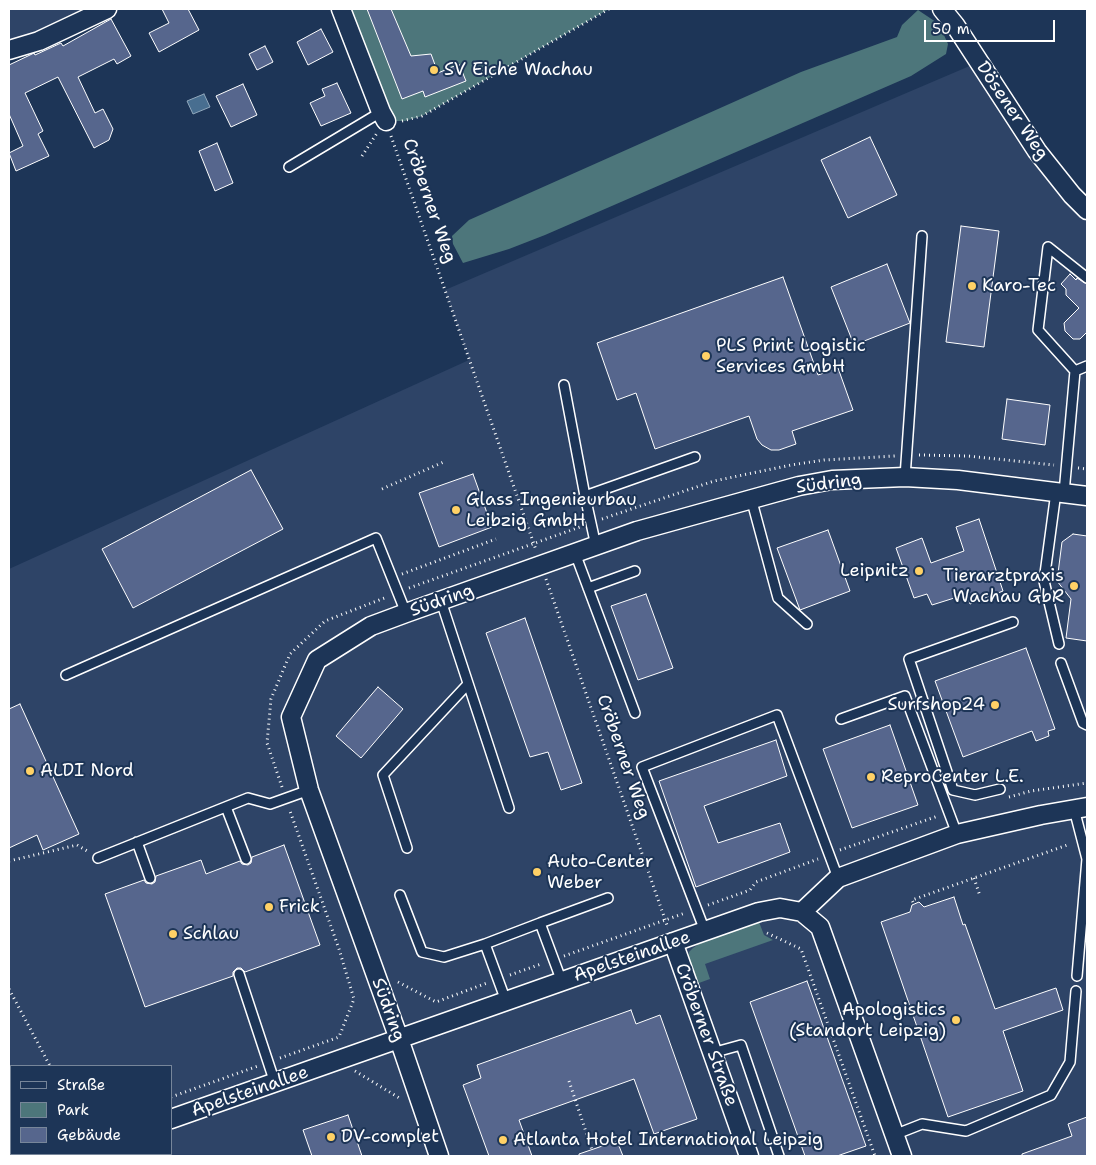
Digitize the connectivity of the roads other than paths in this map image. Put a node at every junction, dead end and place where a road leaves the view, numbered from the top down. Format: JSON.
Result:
{"nodes":[{"id":1,"x":107,"y":9,"type":"edge"},
{"id":2,"x":341,"y":9,"type":"edge"},
{"id":3,"x":942,"y":9,"type":"edge"},
{"id":4,"x":9,"y":38,"type":"edge"},
{"id":5,"x":39,"y":41,"type":"junction"},
{"id":6,"x":9,"y":50,"type":"edge"},
{"id":7,"x":383,"y":116,"type":"joint"},
{"id":8,"x":289,"y":167,"type":"dead end"},
{"id":9,"x":1087,"y":210,"type":"edge"},
{"id":10,"x":922,"y":236,"type":"dead end"},
{"id":11,"x":1087,"y":278,"type":"edge"},
{"id":12,"x":1087,"y":366,"type":"edge"},
{"id":13,"x":1075,"y":371,"type":"junction"},
{"id":14,"x":564,"y":385,"type":"dead end"},
{"id":15,"x":695,"y":457,"type":"dead end"},
{"id":16,"x":906,"y":477,"type":"junction"},
{"id":17,"x":1060,"y":492,"type":"junction"},
{"id":18,"x":585,"y":496,"type":"junction"},
{"id":19,"x":1087,"y":496,"type":"edge"},
{"id":20,"x":751,"y":498,"type":"junction"},
{"id":21,"x":596,"y":546,"type":"junction"},
{"id":22,"x":575,"y":554,"type":"junction"},
{"id":23,"x":635,"y":571,"type":"dead end"},
{"id":24,"x":588,"y":588,"type":"junction"},
{"id":25,"x":441,"y":601,"type":"junction"},
{"id":26,"x":406,"y":613,"type":"junction"},
{"id":27,"x":1013,"y":622,"type":"dead end"},
{"id":28,"x":807,"y":624,"type":"dead end"},
{"id":29,"x":1059,"y":644,"type":"dead end"},
{"id":30,"x":1061,"y":663,"type":"dead end"},
{"id":31,"x":66,"y":675,"type":"dead end"},
{"id":32,"x":468,"y":684,"type":"junction"},
{"id":33,"x":635,"y":713,"type":"dead end"},
{"id":34,"x":841,"y":719,"type":"dead end"},
{"id":35,"x":1087,"y":725,"type":"edge"},
{"id":36,"x":1000,"y":789,"type":"dead end"},
{"id":37,"x":309,"y":790,"type":"junction"},
{"id":38,"x":226,"y":807,"type":"junction"},
{"id":39,"x":510,"y":808,"type":"dead end"},
{"id":40,"x":1081,"y":808,"type":"edge"},
{"id":41,"x":958,"y":834,"type":"junction"},
{"id":42,"x":137,"y":842,"type":"junction"},
{"id":43,"x":407,"y":848,"type":"dead end"},
{"id":44,"x":98,"y":858,"type":"road end"},
{"id":45,"x":246,"y":859,"type":"dead end"},
{"id":46,"x":1087,"y":859,"type":"edge"},
{"id":47,"x":150,"y":878,"type":"dead end"},
{"id":48,"x":838,"y":878,"type":"junction"},
{"id":49,"x":400,"y":895,"type":"dead end"},
{"id":50,"x":608,"y":898,"type":"dead end"},
{"id":51,"x":802,"y":912,"type":"junction"},
{"id":52,"x":540,"y":923,"type":"junction"},
{"id":53,"x":705,"y":931,"type":"junction"},
{"id":54,"x":673,"y":942,"type":"junction"},
{"id":55,"x":485,"y":944,"type":"junction"},
{"id":56,"x":239,"y":974,"type":"dead end"},
{"id":57,"x":1077,"y":976,"type":"dead end"},
{"id":58,"x":562,"y":982,"type":"junction"},
{"id":59,"x":1076,"y":991,"type":"dead end"},
{"id":60,"x":506,"y":1001,"type":"junction"},
{"id":61,"x":398,"y":1039,"type":"junction"},
{"id":62,"x":712,"y":1053,"type":"junction"},
{"id":63,"x":275,"y":1083,"type":"junction"},
{"id":64,"x":172,"y":1120,"type":"edge"},
{"id":65,"x":894,"y":1135,"type":"junction"},
{"id":66,"x":439,"y":1156,"type":"edge"},
{"id":67,"x":749,"y":1156,"type":"edge"},
{"id":68,"x":779,"y":1156,"type":"edge"},
{"id":69,"x":902,"y":1156,"type":"edge"}],
"edges":[{"from":1,"to":5,"type":"street"},
{"from":2,"to":7,"type":"street"},
{"from":3,"to":9,"type":"street","name":"Dösener Weg"},
{"from":4,"to":5,"type":"street"},
{"from":5,"to":6,"type":"street"},
{"from":7,"to":8,"type":"lane"},
{"from":10,"to":16,"type":"lane"},
{"from":11,"to":13,"type":"lane"},
{"from":12,"to":13,"type":"lane"},
{"from":13,"to":17,"type":"lane"},
{"from":14,"to":18,"type":"lane"},
{"from":15,"to":18,"type":"lane"},
{"from":16,"to":17,"type":"street","name":"Südring"},
{"from":16,"to":20,"type":"street","name":"Südring"},
{"from":17,"to":19,"type":"street","name":"Südring"},
{"from":17,"to":29,"type":"lane"},
{"from":18,"to":21,"type":"lane"},
{"from":20,"to":21,"type":"street","name":"Südring"},
{"from":20,"to":28,"type":"lane"},
{"from":21,"to":22,"type":"street","name":"Südring"},
{"from":22,"to":24,"type":"lane"},
{"from":22,"to":25,"type":"street","name":"Südring"},
{"from":23,"to":24,"type":"lane"},
{"from":24,"to":33,"type":"lane"},
{"from":25,"to":26,"type":"street","name":"Südring"},
{"from":25,"to":32,"type":"lane"},
{"from":26,"to":31,"type":"lane"},
{"from":26,"to":37,"type":"street","name":"Südring"},
{"from":27,"to":36,"type":"lane"},
{"from":30,"to":35,"type":"lane"},
{"from":32,"to":39,"type":"lane"},
{"from":32,"to":43,"type":"lane"},
{"from":34,"to":41,"type":"lane"},
{"from":37,"to":38,"type":"lane"},
{"from":37,"to":61,"type":"street","name":"Südring"},
{"from":38,"to":42,"type":"lane"},
{"from":38,"to":45,"type":"lane"},
{"from":40,"to":41,"type":"street"},
{"from":40,"to":46,"type":"lane"},
{"from":41,"to":48,"type":"street"},
{"from":42,"to":44,"type":"lane"},
{"from":42,"to":47,"type":"lane"},
{"from":46,"to":57,"type":"lane"},
{"from":48,"to":51,"type":"street"},
{"from":48,"to":53,"type":"lane"},
{"from":49,"to":55,"type":"lane"},
{"from":50,"to":52,"type":"lane"},
{"from":51,"to":53,"type":"street","name":"Apelsteinallee"},
{"from":51,"to":65,"type":"street"},
{"from":52,"to":55,"type":"lane"},
{"from":52,"to":58,"type":"lane"},
{"from":53,"to":54,"type":"street","name":"Apelsteinallee"},
{"from":54,"to":58,"type":"street","name":"Apelsteinallee"},
{"from":54,"to":62,"type":"street","name":"Cröberner Straße"},
{"from":55,"to":60,"type":"lane"},
{"from":56,"to":63,"type":"lane"},
{"from":58,"to":60,"type":"street","name":"Apelsteinallee"},
{"from":59,"to":65,"type":"lane"},
{"from":60,"to":61,"type":"street","name":"Apelsteinallee"},
{"from":61,"to":63,"type":"street","name":"Apelsteinallee"},
{"from":61,"to":66,"type":"street","name":"Südring"},
{"from":62,"to":67,"type":"street","name":"Cröberner Straße"},
{"from":62,"to":68,"type":"lane"},
{"from":63,"to":64,"type":"street","name":"Apelsteinallee"},
{"from":65,"to":69,"type":"street"}]}
